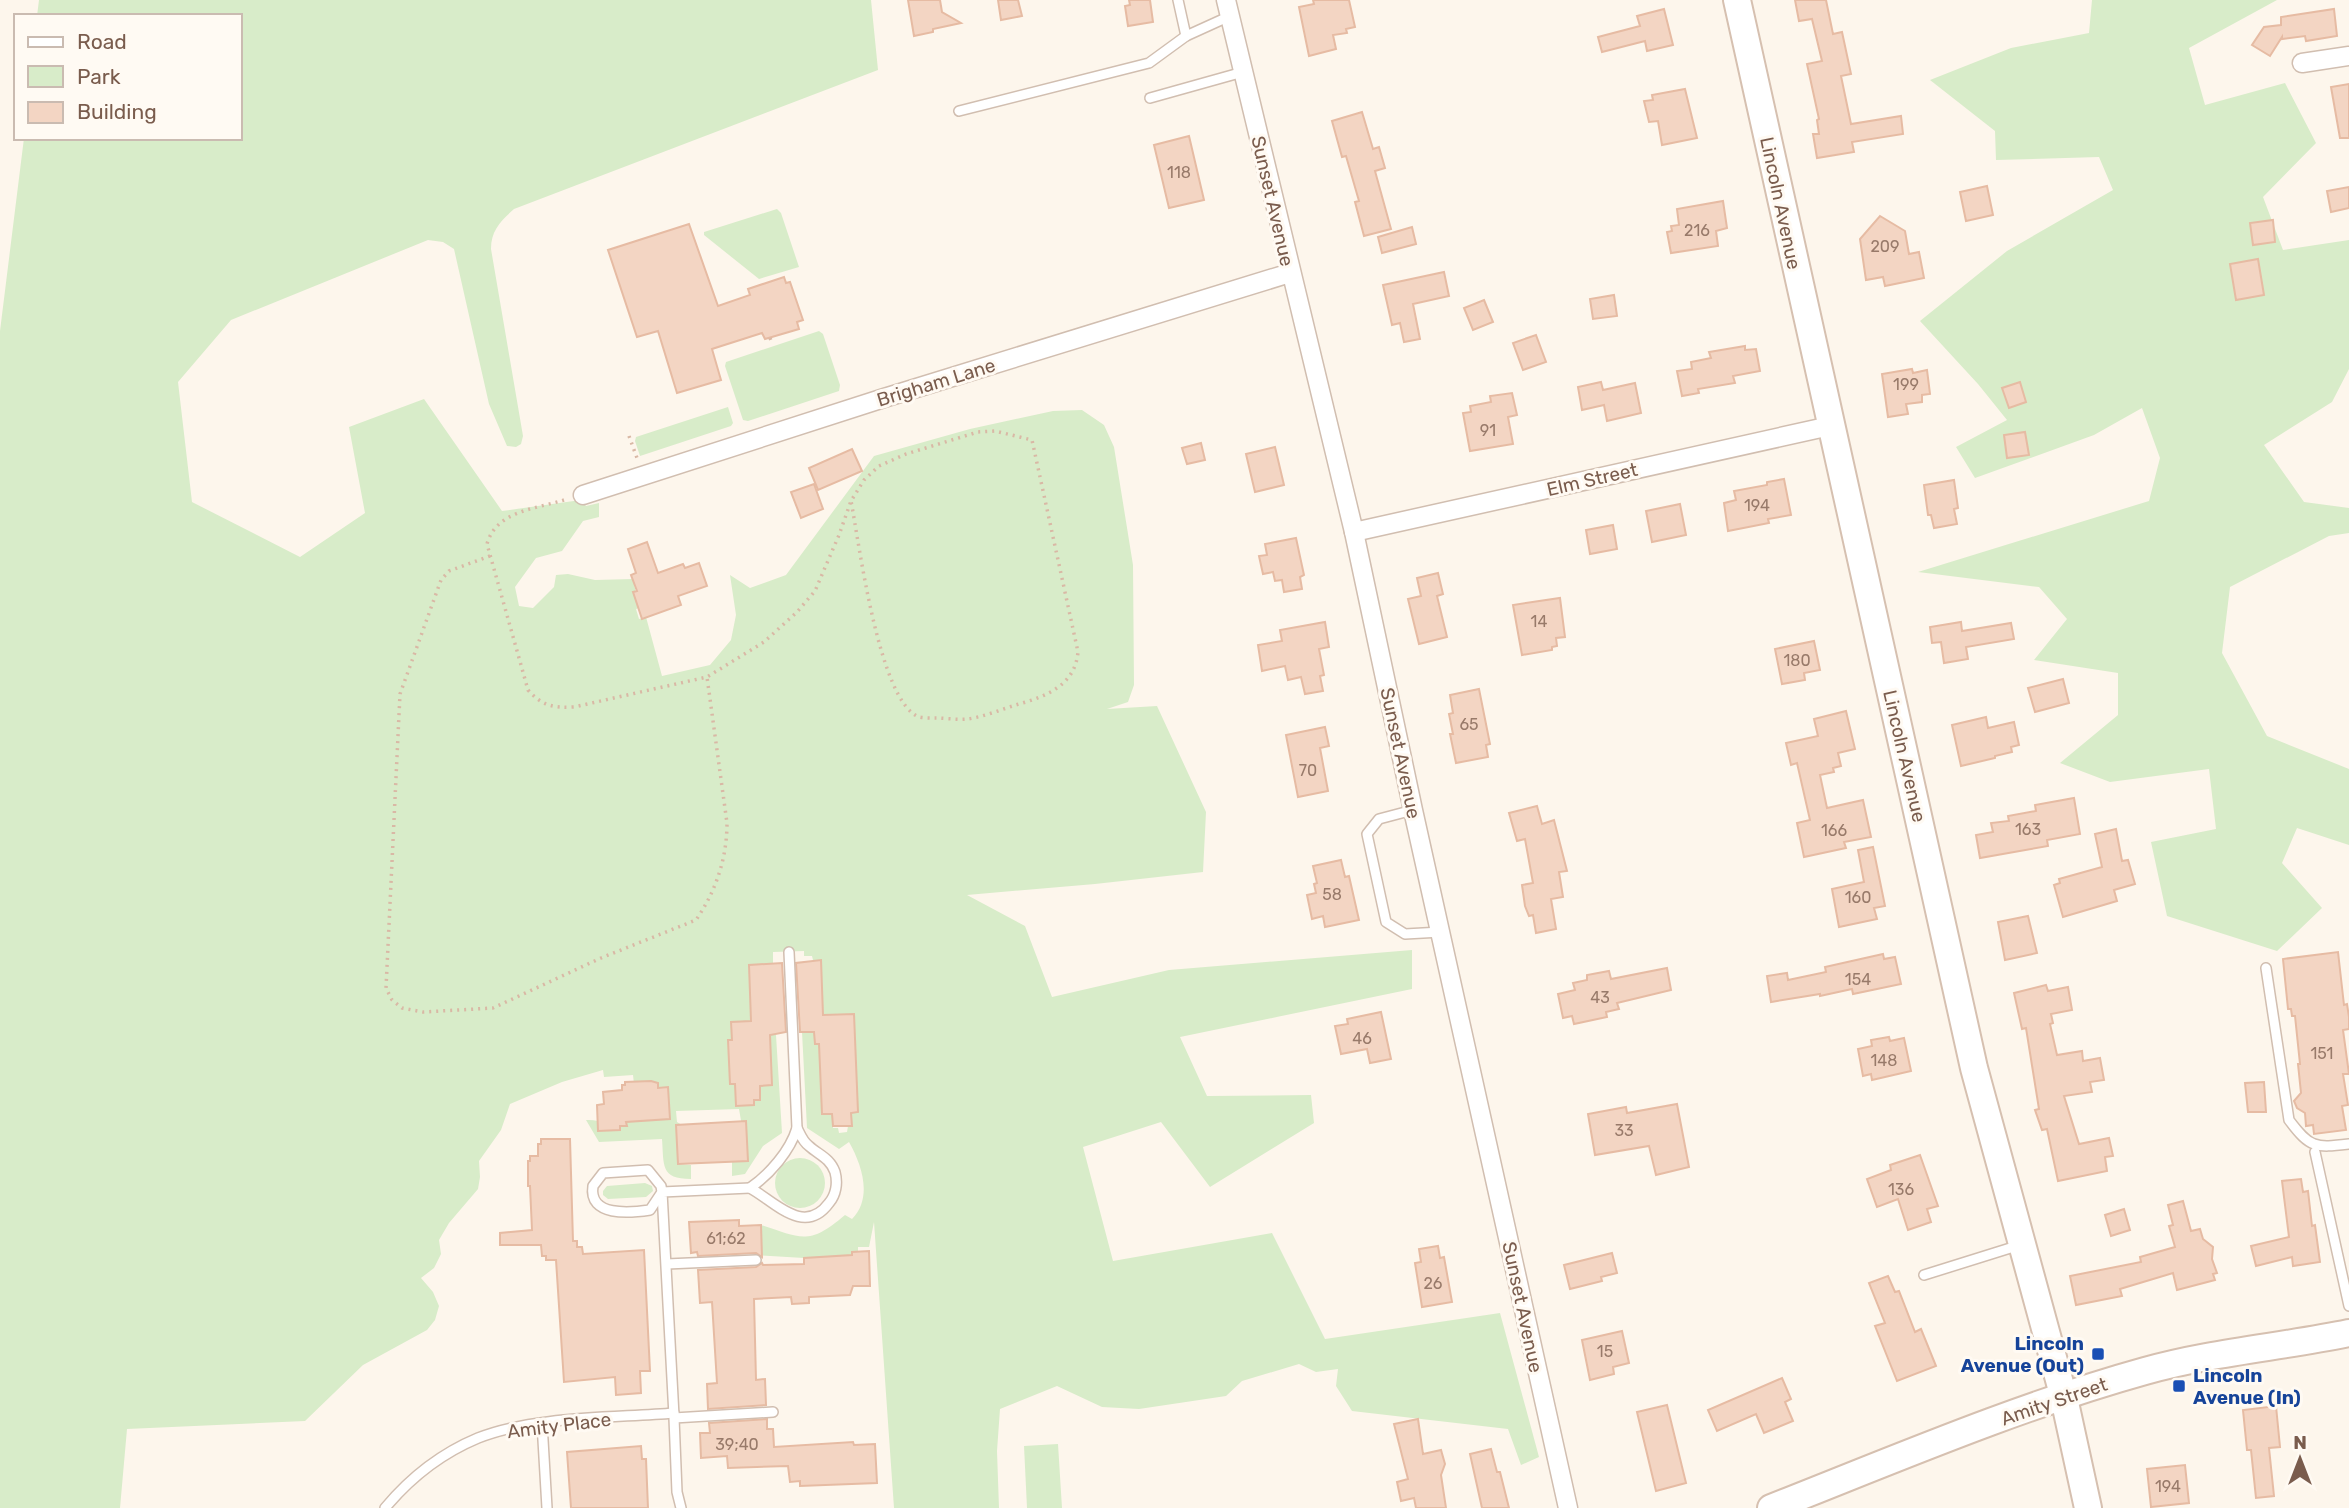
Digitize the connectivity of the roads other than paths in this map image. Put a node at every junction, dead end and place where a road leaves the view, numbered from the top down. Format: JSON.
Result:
{"nodes":[{"id":1,"x":1178,"y":0,"type":"edge"},
{"id":2,"x":1737,"y":0,"type":"edge"},
{"id":3,"x":1228,"y":8,"type":"edge"},
{"id":4,"x":1185,"y":36,"type":"junction"},
{"id":5,"x":2349,"y":56,"type":"edge"},
{"id":6,"x":2302,"y":63,"type":"dead end"},
{"id":7,"x":1243,"y":72,"type":"junction"},
{"id":8,"x":1150,"y":99,"type":"dead end"},
{"id":9,"x":959,"y":111,"type":"dead end"},
{"id":10,"x":1290,"y":273,"type":"junction"},
{"id":11,"x":1830,"y":426,"type":"junction"},
{"id":12,"x":583,"y":495,"type":"road end"},
{"id":13,"x":1354,"y":533,"type":"junction"},
{"id":14,"x":1413,"y":810,"type":"junction"},
{"id":15,"x":1441,"y":932,"type":"junction"},
{"id":16,"x":789,"y":952,"type":"dead end"},
{"id":17,"x":2266,"y":968,"type":"dead end"},
{"id":18,"x":797,"y":1128,"type":"junction"},
{"id":19,"x":2349,"y":1144,"type":"edge"},
{"id":20,"x":2315,"y":1152,"type":"dead end"},
{"id":21,"x":750,"y":1188,"type":"junction"},
{"id":22,"x":662,"y":1192,"type":"junction"},
{"id":23,"x":2022,"y":1245,"type":"junction"},
{"id":24,"x":756,"y":1259,"type":"dead end"},
{"id":25,"x":667,"y":1264,"type":"junction"},
{"id":26,"x":1924,"y":1275,"type":"dead end"},
{"id":27,"x":2349,"y":1306,"type":"edge"},
{"id":28,"x":2349,"y":1333,"type":"edge"},
{"id":29,"x":2064,"y":1398,"type":"junction"},
{"id":30,"x":773,"y":1412,"type":"dead end"},
{"id":31,"x":674,"y":1416,"type":"junction"},
{"id":32,"x":542,"y":1423,"type":"junction"},
{"id":33,"x":385,"y":1508,"type":"edge"},
{"id":34,"x":547,"y":1508,"type":"edge"},
{"id":35,"x":681,"y":1508,"type":"edge"},
{"id":36,"x":1568,"y":1508,"type":"edge"},
{"id":37,"x":1771,"y":1508,"type":"edge"},
{"id":38,"x":2088,"y":1508,"type":"edge"}],
"edges":[{"from":1,"to":4,"type":"lane"},
{"from":2,"to":11,"type":"street","name":"Lincoln Avenue"},
{"from":3,"to":4,"type":"lane"},
{"from":3,"to":7,"type":"street","name":"Sunset Avenue"},
{"from":4,"to":9,"type":"lane"},
{"from":5,"to":6,"type":"street"},
{"from":7,"to":8,"type":"lane"},
{"from":7,"to":10,"type":"street","name":"Sunset Avenue"},
{"from":10,"to":12,"type":"street","name":"Brigham Lane"},
{"from":10,"to":13,"type":"street","name":"Sunset Avenue"},
{"from":11,"to":13,"type":"street","name":"Elm Street"},
{"from":11,"to":23,"type":"street","name":"Lincoln Avenue"},
{"from":13,"to":14,"type":"street","name":"Sunset Avenue"},
{"from":14,"to":15,"type":"street","name":"Sunset Avenue"},
{"from":14,"to":15,"type":"lane"},
{"from":15,"to":36,"type":"street","name":"Sunset Avenue"},
{"from":16,"to":18,"type":"lane"},
{"from":17,"to":19,"type":"lane"},
{"from":18,"to":21,"type":"lane"},
{"from":18,"to":21,"type":"lane"},
{"from":20,"to":27,"type":"lane"},
{"from":21,"to":22,"type":"lane"},
{"from":22,"to":22,"type":"lane"},
{"from":22,"to":25,"type":"lane"},
{"from":23,"to":26,"type":"lane"},
{"from":23,"to":29,"type":"street","name":"Lincoln Avenue"},
{"from":24,"to":25,"type":"lane"},
{"from":25,"to":31,"type":"lane"},
{"from":28,"to":29,"type":"street","name":"Amity Street"},
{"from":29,"to":37,"type":"street","name":"Amity Street"},
{"from":29,"to":38,"type":"street","name":"Lincoln Avenue"},
{"from":30,"to":31,"type":"lane","name":"Amity Place"},
{"from":31,"to":32,"type":"lane","name":"Amity Place"},
{"from":31,"to":35,"type":"lane"},
{"from":32,"to":33,"type":"lane","name":"Amity Place"},
{"from":32,"to":34,"type":"lane"}]}
